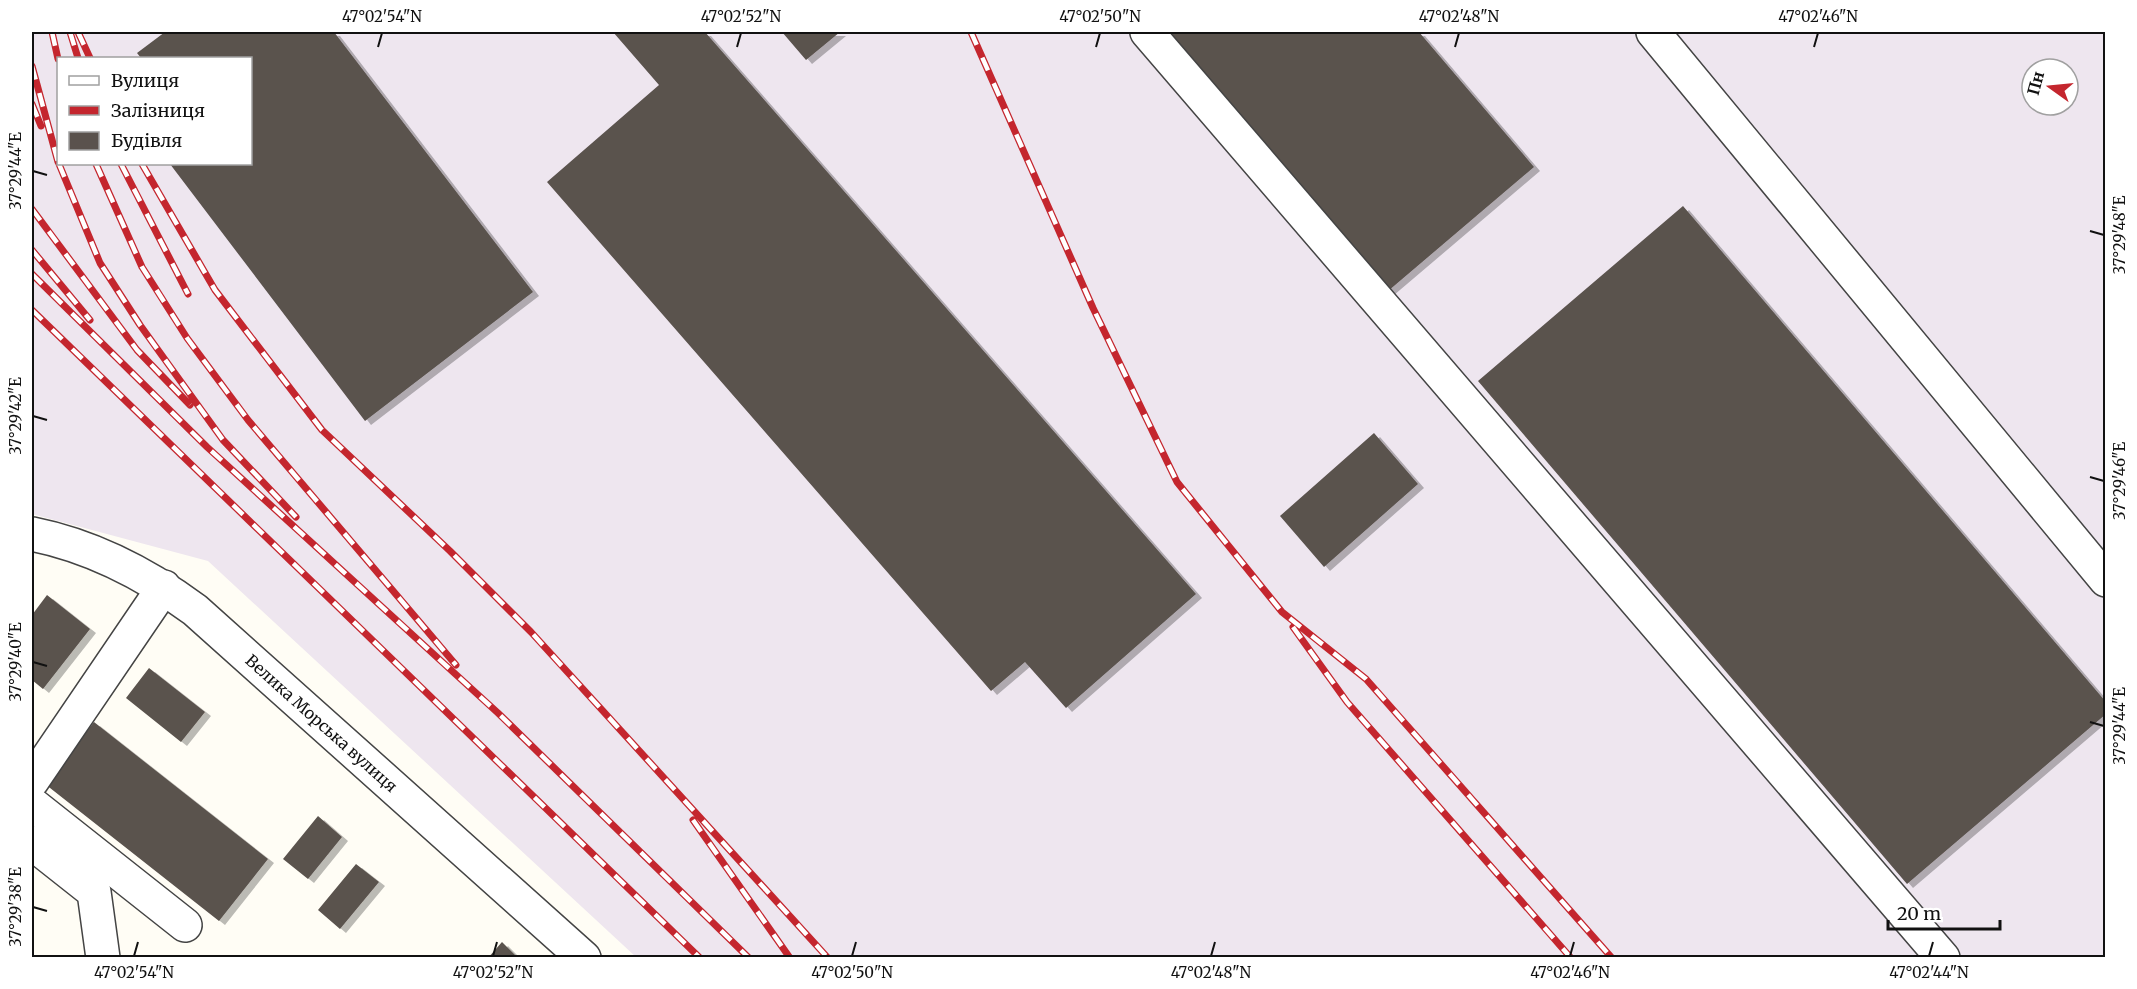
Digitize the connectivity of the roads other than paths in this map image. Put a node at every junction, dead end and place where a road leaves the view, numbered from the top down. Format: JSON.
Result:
{"nodes":[{"id":1,"x":1147,"y":32,"type":"edge"},
{"id":2,"x":1653,"y":32,"type":"edge"},
{"id":3,"x":32,"y":534,"type":"edge"},
{"id":4,"x":2106,"y":580,"type":"edge"},
{"id":5,"x":164,"y":587,"type":"junction"},
{"id":6,"x":32,"y":781,"type":"edge"},
{"id":7,"x":32,"y":804,"type":"edge"},
{"id":8,"x":32,"y":843,"type":"edge"},
{"id":9,"x":185,"y":925,"type":"dead end"},
{"id":10,"x":103,"y":957,"type":"edge"},
{"id":11,"x":584,"y":957,"type":"edge"},
{"id":12,"x":1943,"y":957,"type":"edge"}],
"edges":[{"from":1,"to":12,"type":"street"},
{"from":2,"to":4,"type":"street"},
{"from":3,"to":5,"type":"street","name":"Велика Морська вулиця"},
{"from":5,"to":6,"type":"street"},
{"from":5,"to":11,"type":"street","name":"Велика Морська вулиця"},
{"from":7,"to":9,"type":"street"},
{"from":8,"to":10,"type":"street"}]}
